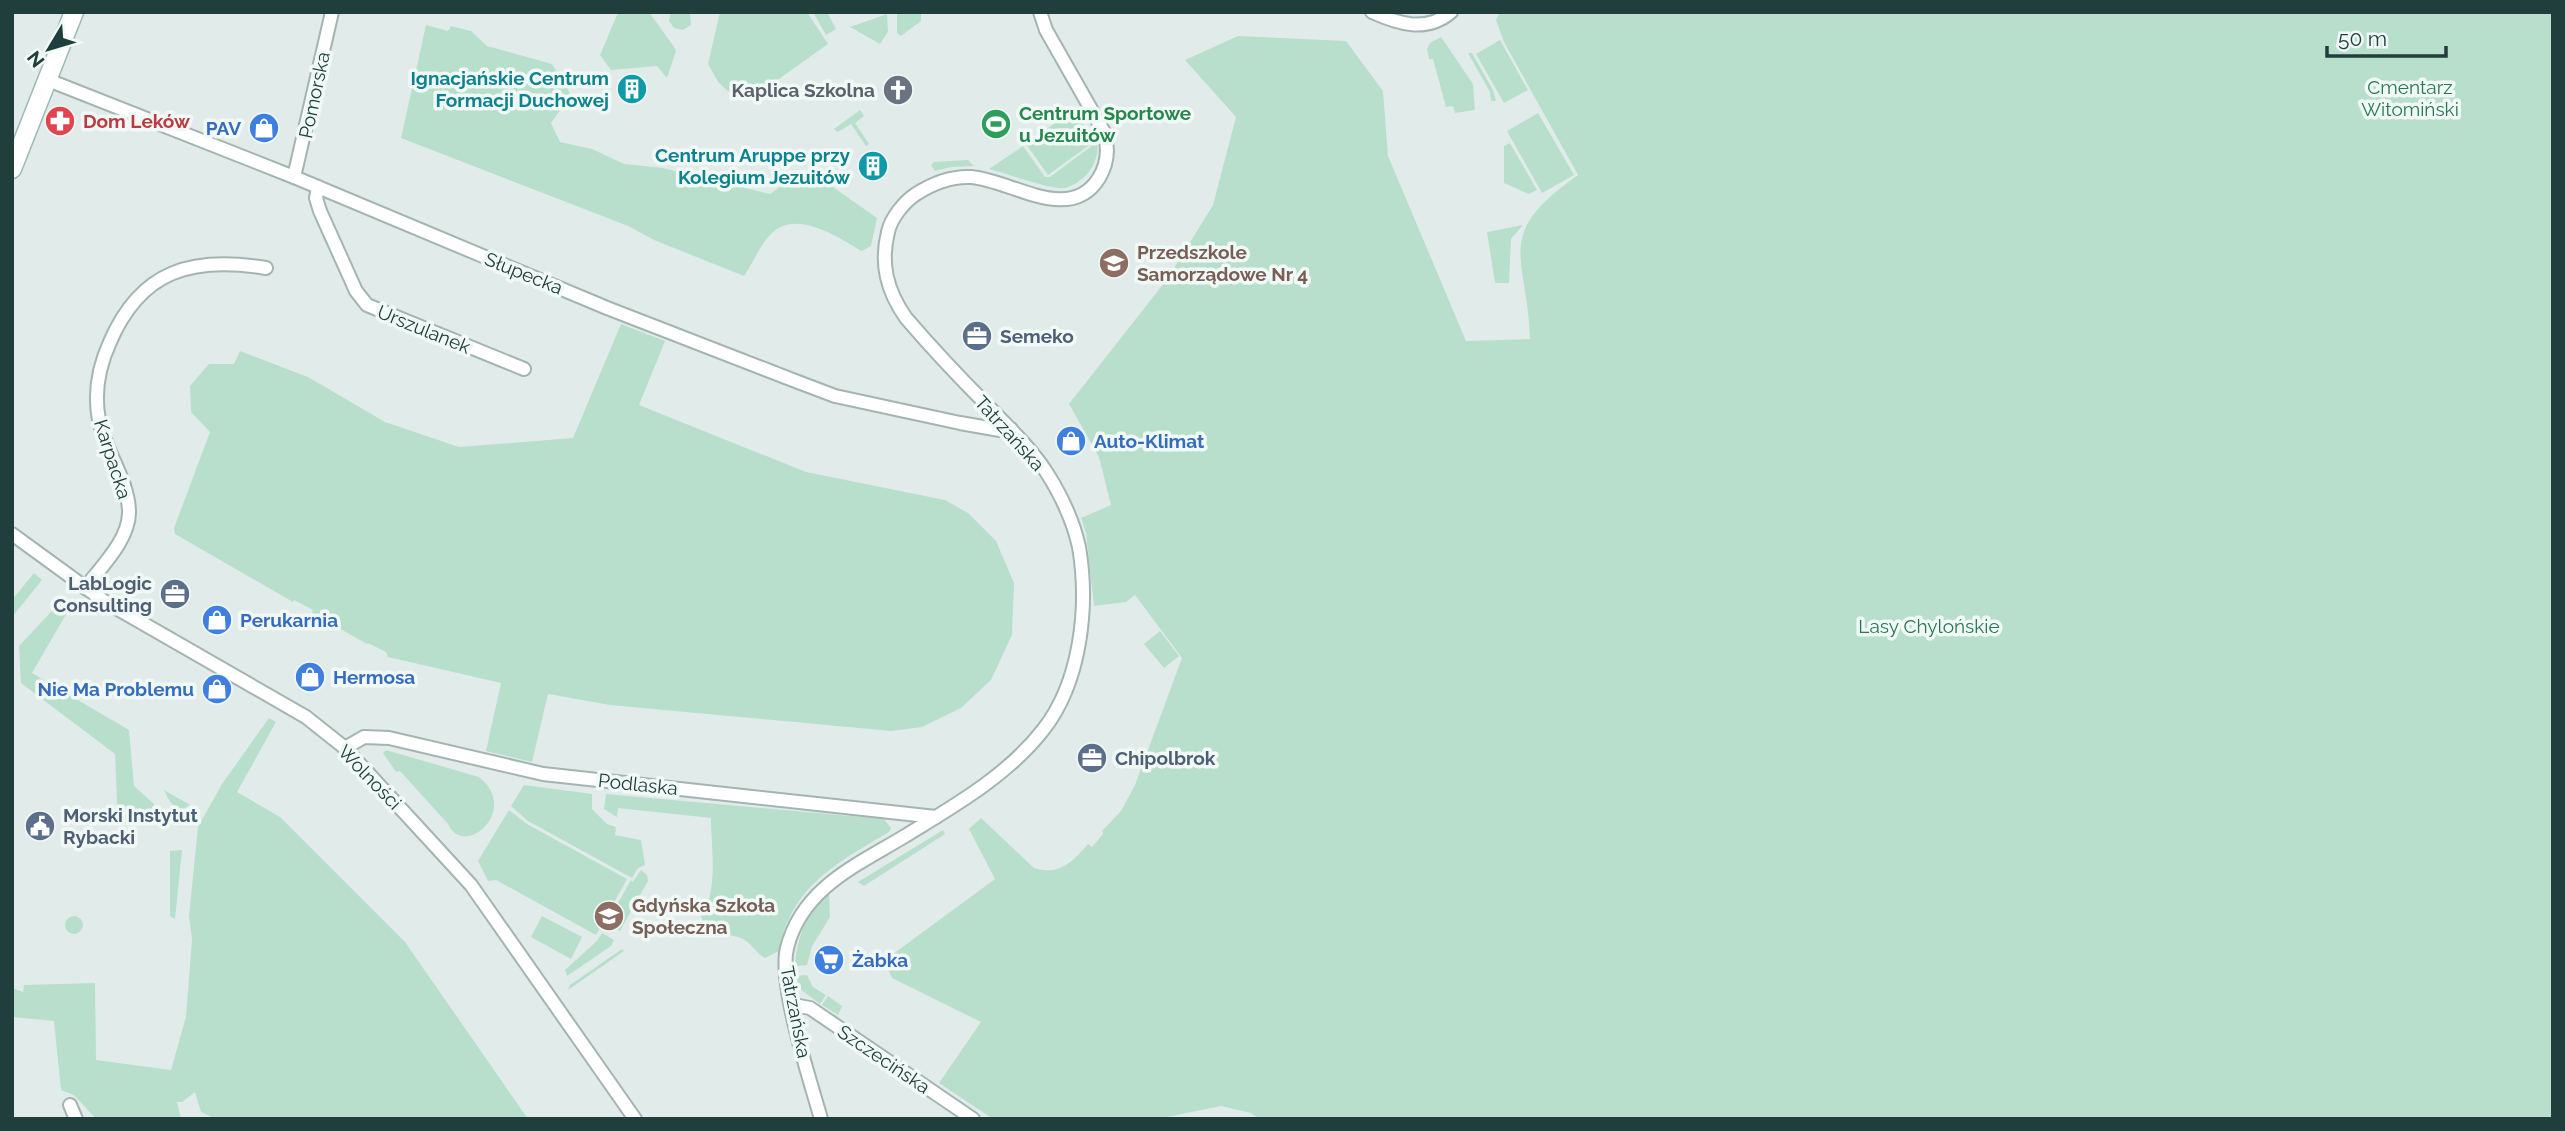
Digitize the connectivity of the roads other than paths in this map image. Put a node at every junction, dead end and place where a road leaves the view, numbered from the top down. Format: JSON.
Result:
{"nodes":[{"id":1,"x":74,"y":12,"type":"edge"},
{"id":2,"x":332,"y":12,"type":"edge"},
{"id":3,"x":1041,"y":12,"type":"edge"},
{"id":4,"x":1372,"y":12,"type":"edge"},
{"id":5,"x":1451,"y":12,"type":"edge"},
{"id":6,"x":48,"y":80,"type":"junction"},
{"id":7,"x":12,"y":169,"type":"edge"},
{"id":8,"x":294,"y":177,"type":"junction"},
{"id":9,"x":318,"y":187,"type":"junction"},
{"id":10,"x":266,"y":268,"type":"dead end"},
{"id":11,"x":524,"y":369,"type":"dead end"},
{"id":12,"x":1010,"y":429,"type":"junction"},
{"id":13,"x":12,"y":534,"type":"edge"},
{"id":14,"x":85,"y":588,"type":"junction"},
{"id":15,"x":345,"y":748,"type":"junction"},
{"id":16,"x":936,"y":817,"type":"junction"},
{"id":17,"x":792,"y":1008,"type":"junction"},
{"id":18,"x":71,"y":1105,"type":"dead end"},
{"id":19,"x":76,"y":1119,"type":"edge"},
{"id":20,"x":635,"y":1119,"type":"edge"},
{"id":21,"x":821,"y":1119,"type":"edge"},
{"id":22,"x":973,"y":1119,"type":"edge"}],
"edges":[{"from":1,"to":6,"type":"street"},
{"from":2,"to":8,"type":"street","name":"Pomorska"},
{"from":3,"to":12,"type":"street","name":"Tatrzańska"},
{"from":4,"to":5,"type":"street"},
{"from":6,"to":7,"type":"street"},
{"from":6,"to":8,"type":"street","name":"Słupecka"},
{"from":8,"to":9,"type":"street","name":"Słupecka"},
{"from":9,"to":11,"type":"street","name":"Urszulanek"},
{"from":9,"to":12,"type":"street","name":"Słupecka"},
{"from":10,"to":14,"type":"street","name":"Karpacka"},
{"from":12,"to":16,"type":"street","name":"Tatrzańska"},
{"from":13,"to":14,"type":"street","name":"Wolności"},
{"from":14,"to":15,"type":"street","name":"Wolności"},
{"from":15,"to":16,"type":"street","name":"Podlaska"},
{"from":15,"to":20,"type":"street","name":"Wolności"},
{"from":16,"to":17,"type":"street","name":"Tatrzańska"},
{"from":17,"to":21,"type":"street","name":"Tatrzańska"},
{"from":17,"to":22,"type":"street","name":"Szczecińska"},
{"from":18,"to":19,"type":"street"}]}
